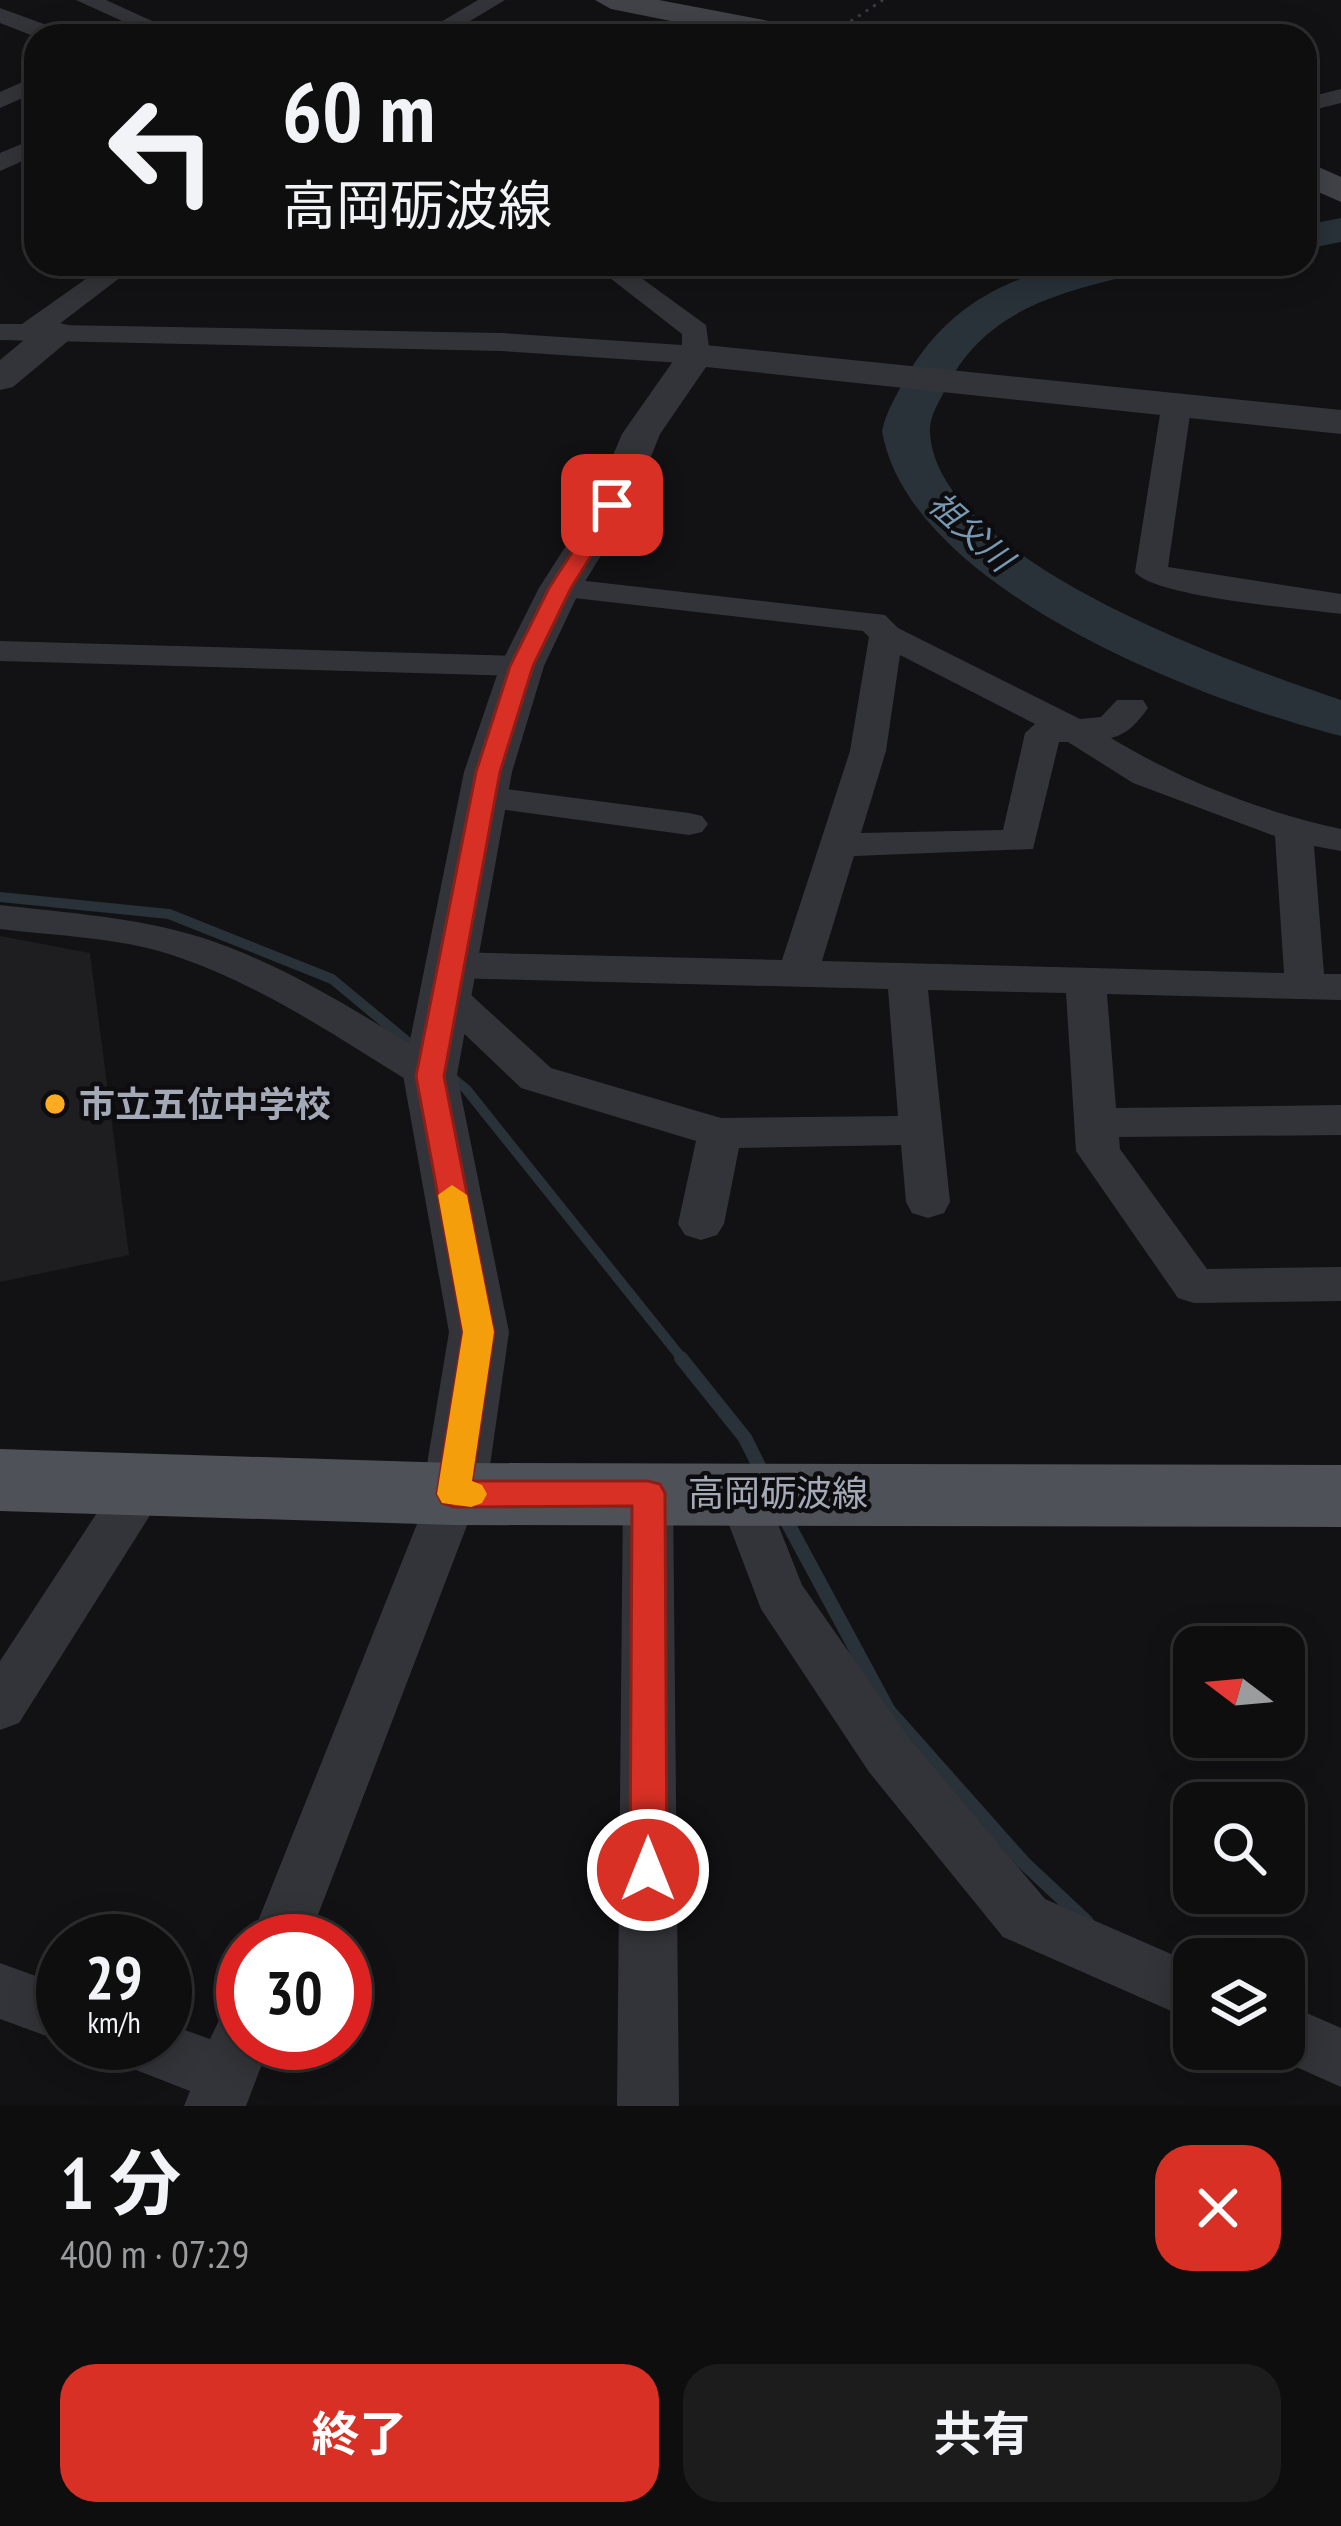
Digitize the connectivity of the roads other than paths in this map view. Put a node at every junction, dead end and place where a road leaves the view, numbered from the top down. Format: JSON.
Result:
{"nodes":[{"id":1,"x":87,"y":0,"type":"edge"},
{"id":2,"x":494,"y":0,"type":"edge"},
{"id":3,"x":611,"y":0,"type":"edge"},
{"id":4,"x":127,"y":24,"type":"edge"},
{"id":5,"x":450,"y":24,"type":"edge"},
{"id":6,"x":734,"y":24,"type":"edge"},
{"id":7,"x":107,"y":276,"type":"edge"},
{"id":8,"x":623,"y":276,"type":"edge"},
{"id":9,"x":28,"y":332,"type":"edge"},
{"id":10,"x":696,"y":355,"type":"junction"},
{"id":11,"x":0,"y":379,"type":"edge"},
{"id":12,"x":1176,"y":408,"type":"junction"},
{"id":13,"x":1341,"y":422,"type":"edge"},
{"id":14,"x":560,"y":588,"type":"junction"},
{"id":15,"x":1341,"y":604,"type":"edge"},
{"id":16,"x":886,"y":635,"type":"junction"},
{"id":17,"x":0,"y":651,"type":"edge"},
{"id":18,"x":522,"y":666,"type":"junction"},
{"id":19,"x":1130,"y":708,"type":"dead end"},
{"id":20,"x":1074,"y":730,"type":"junction"},
{"id":21,"x":483,"y":797,"type":"junction"},
{"id":22,"x":689,"y":824,"type":"dead end"},
{"id":23,"x":1294,"y":830,"type":"junction"},
{"id":24,"x":1341,"y":840,"type":"edge"},
{"id":25,"x":838,"y":845,"type":"junction"},
{"id":26,"x":0,"y":917,"type":"edge"},
{"id":27,"x":799,"y":972,"type":"junction"},
{"id":28,"x":907,"y":978,"type":"junction"},
{"id":29,"x":446,"y":979,"type":"junction"},
{"id":30,"x":1086,"y":982,"type":"junction"},
{"id":31,"x":1323,"y":987,"type":"edge"},
{"id":32,"x":430,"y":1076,"type":"junction"},
{"id":33,"x":1341,"y":1120,"type":"edge"},
{"id":34,"x":1096,"y":1123,"type":"junction"},
{"id":35,"x":920,"y":1130,"type":"junction"},
{"id":36,"x":720,"y":1133,"type":"junction"},
{"id":37,"x":928,"y":1202,"type":"dead end"},
{"id":38,"x":701,"y":1224,"type":"dead end"},
{"id":39,"x":1341,"y":1284,"type":"edge"},
{"id":40,"x":0,"y":1480,"type":"edge"},
{"id":41,"x":141,"y":1487,"type":"junction"},
{"id":42,"x":648,"y":1493,"type":"junction"},
{"id":43,"x":742,"y":1493,"type":"junction"},
{"id":44,"x":454,"y":1494,"type":"junction"},
{"id":45,"x":1341,"y":1496,"type":"edge"},
{"id":46,"x":0,"y":1707,"type":"edge"},
{"id":47,"x":290,"y":1914,"type":"edge"},
{"id":48,"x":1173,"y":1984,"type":"edge"},
{"id":49,"x":0,"y":1991,"type":"edge"},
{"id":50,"x":36,"y":2004,"type":"edge"},
{"id":51,"x":1305,"y":2041,"type":"edge"},
{"id":52,"x":1341,"y":2057,"type":"edge"},
{"id":53,"x":192,"y":2060,"type":"edge"},
{"id":54,"x":228,"y":2072,"type":"edge"},
{"id":55,"x":648,"y":2106,"type":"edge"}],
"edges":[{"from":1,"to":4,"type":"street"},
{"from":2,"to":5,"type":"street"},
{"from":3,"to":6,"type":"main road"},
{"from":7,"to":9,"type":"street"},
{"from":8,"to":10,"type":"street"},
{"from":9,"to":10,"type":"street"},
{"from":9,"to":11,"type":"street"},
{"from":10,"to":12,"type":"street"},
{"from":10,"to":14,"type":"street"},
{"from":12,"to":13,"type":"street"},
{"from":12,"to":15,"type":"street"},
{"from":14,"to":16,"type":"street"},
{"from":14,"to":18,"type":"street"},
{"from":16,"to":20,"type":"street"},
{"from":16,"to":25,"type":"street"},
{"from":17,"to":18,"type":"street"},
{"from":18,"to":21,"type":"street"},
{"from":19,"to":20,"type":"street"},
{"from":20,"to":23,"type":"street"},
{"from":20,"to":25,"type":"street"},
{"from":21,"to":22,"type":"street"},
{"from":21,"to":29,"type":"street"},
{"from":23,"to":24,"type":"street"},
{"from":23,"to":31,"type":"street"},
{"from":25,"to":27,"type":"street"},
{"from":26,"to":32,"type":"street"},
{"from":27,"to":28,"type":"street"},
{"from":27,"to":29,"type":"street"},
{"from":28,"to":30,"type":"street"},
{"from":28,"to":35,"type":"street"},
{"from":29,"to":32,"type":"street"},
{"from":29,"to":36,"type":"street"},
{"from":30,"to":31,"type":"street"},
{"from":30,"to":34,"type":"street"},
{"from":32,"to":44,"type":"street"},
{"from":33,"to":34,"type":"street"},
{"from":34,"to":39,"type":"street"},
{"from":35,"to":36,"type":"street"},
{"from":35,"to":37,"type":"street"},
{"from":36,"to":38,"type":"street"},
{"from":40,"to":41,"type":"main road","name":"高岡砺波線"},
{"from":41,"to":44,"type":"main road","name":"高岡砺波線"},
{"from":41,"to":46,"type":"street"},
{"from":42,"to":43,"type":"main road","name":"高岡砺波線"},
{"from":42,"to":44,"type":"main road","name":"高岡砺波線"},
{"from":42,"to":55,"type":"street"},
{"from":43,"to":45,"type":"main road","name":"高岡砺波線"},
{"from":43,"to":48,"type":"street"},
{"from":44,"to":47,"type":"street"},
{"from":49,"to":50,"type":"street"},
{"from":51,"to":52,"type":"street"},
{"from":53,"to":54,"type":"street"}]}
